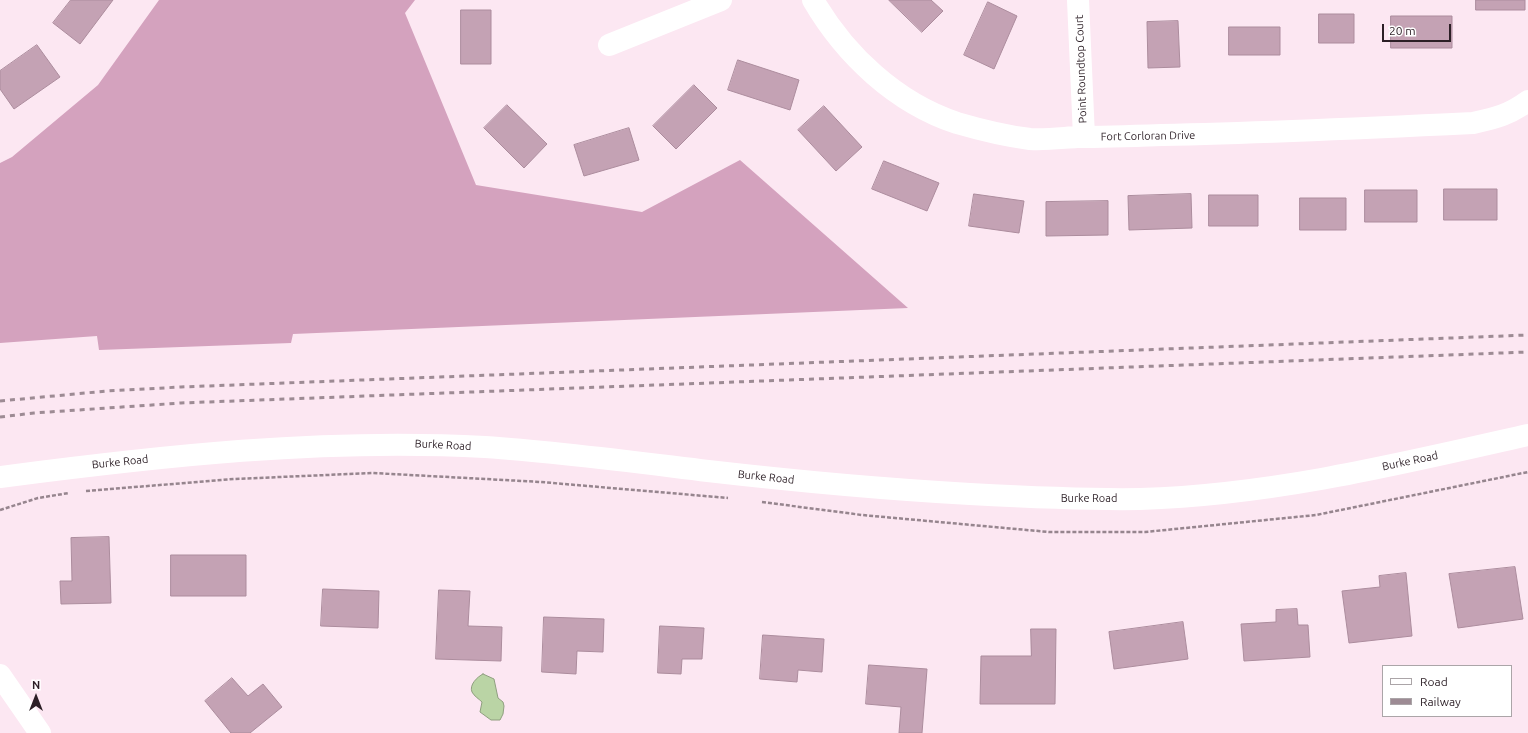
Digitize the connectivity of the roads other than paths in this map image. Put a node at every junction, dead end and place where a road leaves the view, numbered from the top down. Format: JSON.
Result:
{"nodes":[{"id":1,"x":721,"y":0,"type":"edge"},
{"id":2,"x":813,"y":0,"type":"edge"},
{"id":3,"x":1078,"y":0,"type":"edge"},
{"id":4,"x":609,"y":46,"type":"dead end"},
{"id":5,"x":1528,"y":101,"type":"edge"},
{"id":6,"x":1084,"y":137,"type":"junction"},
{"id":7,"x":1528,"y":435,"type":"edge"},
{"id":8,"x":0,"y":477,"type":"edge"},
{"id":9,"x":0,"y":675,"type":"edge"},
{"id":10,"x":40,"y":733,"type":"edge"}],
"edges":[{"from":1,"to":4,"type":"street"},
{"from":2,"to":6,"type":"street","name":"Fort Corloran Drive"},
{"from":3,"to":6,"type":"street","name":"Point Roundtop Court"},
{"from":5,"to":6,"type":"street","name":"Fort Corloran Drive"},
{"from":7,"to":8,"type":"street","name":"Burke Road"},
{"from":9,"to":10,"type":"street"}]}
